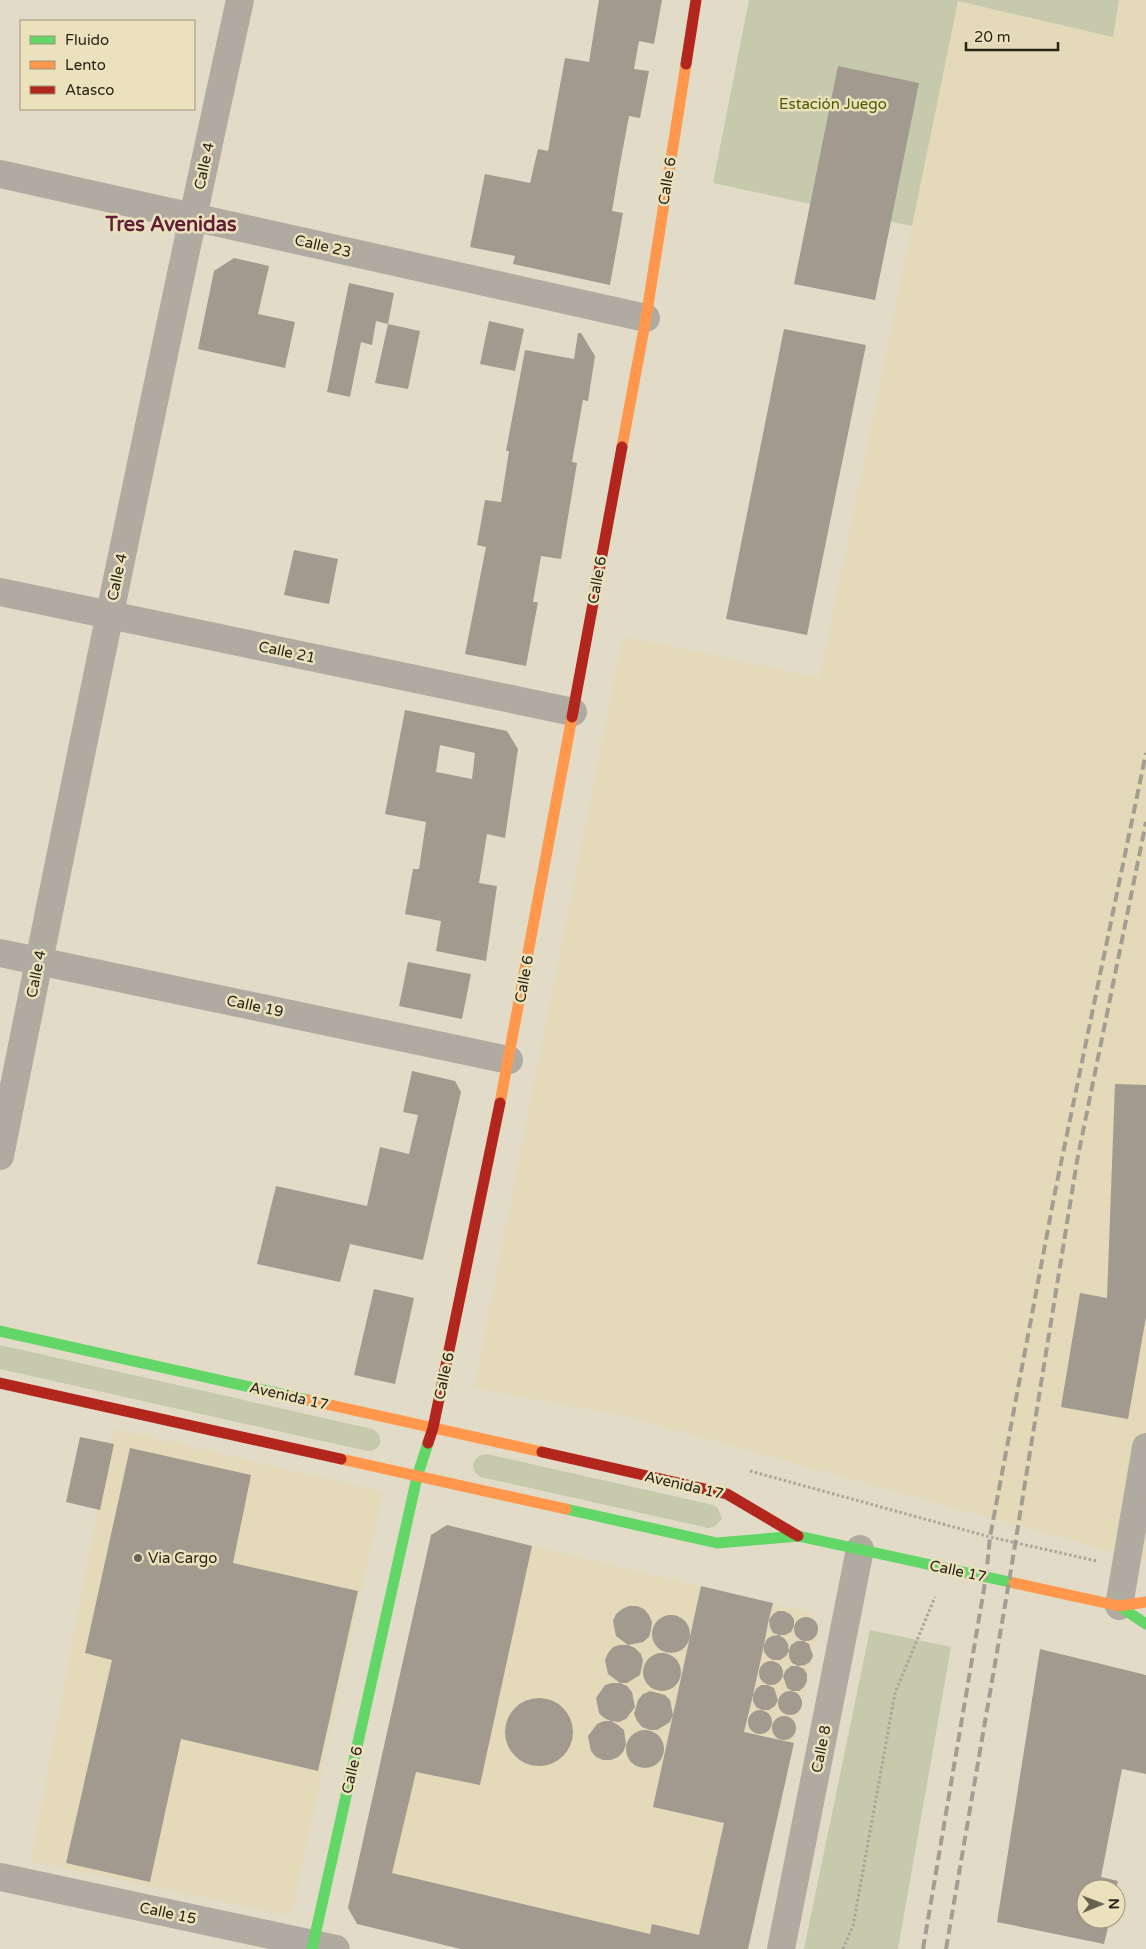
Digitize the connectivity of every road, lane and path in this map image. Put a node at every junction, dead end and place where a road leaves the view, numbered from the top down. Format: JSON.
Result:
{"nodes":[{"id":1,"x":240,"y":0,"type":"edge"},
{"id":2,"x":696,"y":0,"type":"edge"},
{"id":3,"x":0,"y":174,"type":"edge"},
{"id":4,"x":193,"y":217,"type":"junction"},
{"id":5,"x":646,"y":318,"type":"junction"},
{"id":6,"x":0,"y":592,"type":"edge"},
{"id":7,"x":110,"y":614,"type":"junction"},
{"id":8,"x":573,"y":712,"type":"junction"},
{"id":9,"x":0,"y":953,"type":"edge"},
{"id":10,"x":39,"y":961,"type":"junction"},
{"id":11,"x":509,"y":1060,"type":"junction"},
{"id":12,"x":0,"y":1156,"type":"edge"},
{"id":13,"x":0,"y":1331,"type":"edge"},
{"id":14,"x":0,"y":1383,"type":"edge"},
{"id":15,"x":433,"y":1428,"type":"junction"},
{"id":16,"x":1146,"y":1447,"type":"edge"},
{"id":17,"x":743,"y":1469,"type":"dead end"},
{"id":18,"x":417,"y":1477,"type":"junction"},
{"id":19,"x":798,"y":1536,"type":"junction"},
{"id":20,"x":860,"y":1549,"type":"junction"},
{"id":21,"x":947,"y":1568,"type":"junction"},
{"id":22,"x":1126,"y":1568,"type":"junction"},
{"id":23,"x":1146,"y":1602,"type":"edge"},
{"id":24,"x":1119,"y":1606,"type":"junction"},
{"id":25,"x":1146,"y":1624,"type":"edge"},
{"id":26,"x":0,"y":1877,"type":"edge"},
{"id":27,"x":321,"y":1947,"type":"edge"},
{"id":28,"x":781,"y":1949,"type":"edge"},
{"id":29,"x":843,"y":1949,"type":"edge"}],
"edges":[{"from":1,"to":4,"type":"street","name":"Calle 4"},
{"from":2,"to":5,"type":"main road","name":"Calle 6"},
{"from":3,"to":4,"type":"street","name":"Calle 23"},
{"from":4,"to":5,"type":"street","name":"Calle 23"},
{"from":4,"to":7,"type":"street","name":"Calle 4"},
{"from":5,"to":8,"type":"main road","name":"Calle 6"},
{"from":6,"to":7,"type":"street","name":"Calle 21"},
{"from":7,"to":8,"type":"street","name":"Calle 21"},
{"from":7,"to":10,"type":"street","name":"Calle 4"},
{"from":8,"to":11,"type":"main road","name":"Calle 6"},
{"from":9,"to":10,"type":"street","name":"Calle 19"},
{"from":10,"to":11,"type":"street","name":"Calle 19"},
{"from":10,"to":12,"type":"street","name":"Calle 4"},
{"from":11,"to":15,"type":"main road","name":"Calle 6"},
{"from":13,"to":15,"type":"main road","name":"Avenida 17"},
{"from":14,"to":18,"type":"main road"},
{"from":15,"to":18,"type":"main road","name":"Calle 6"},
{"from":15,"to":19,"type":"main road","name":"Avenida 17"},
{"from":16,"to":22,"type":"street"},
{"from":17,"to":22,"type":"path"},
{"from":18,"to":19,"type":"main road"},
{"from":18,"to":27,"type":"main road","name":"Calle 6"},
{"from":19,"to":20,"type":"main road","name":"Calle 17"},
{"from":20,"to":21,"type":"main road","name":"Calle 17"},
{"from":20,"to":28,"type":"street","name":"Calle 8"},
{"from":21,"to":24,"type":"main road","name":"Calle 17"},
{"from":21,"to":29,"type":"path"},
{"from":22,"to":24,"type":"street"},
{"from":23,"to":24,"type":"main road","name":"Calle 17"},
{"from":24,"to":25,"type":"main road","name":"Calle 17"},
{"from":26,"to":27,"type":"street","name":"Calle 15"}]}
